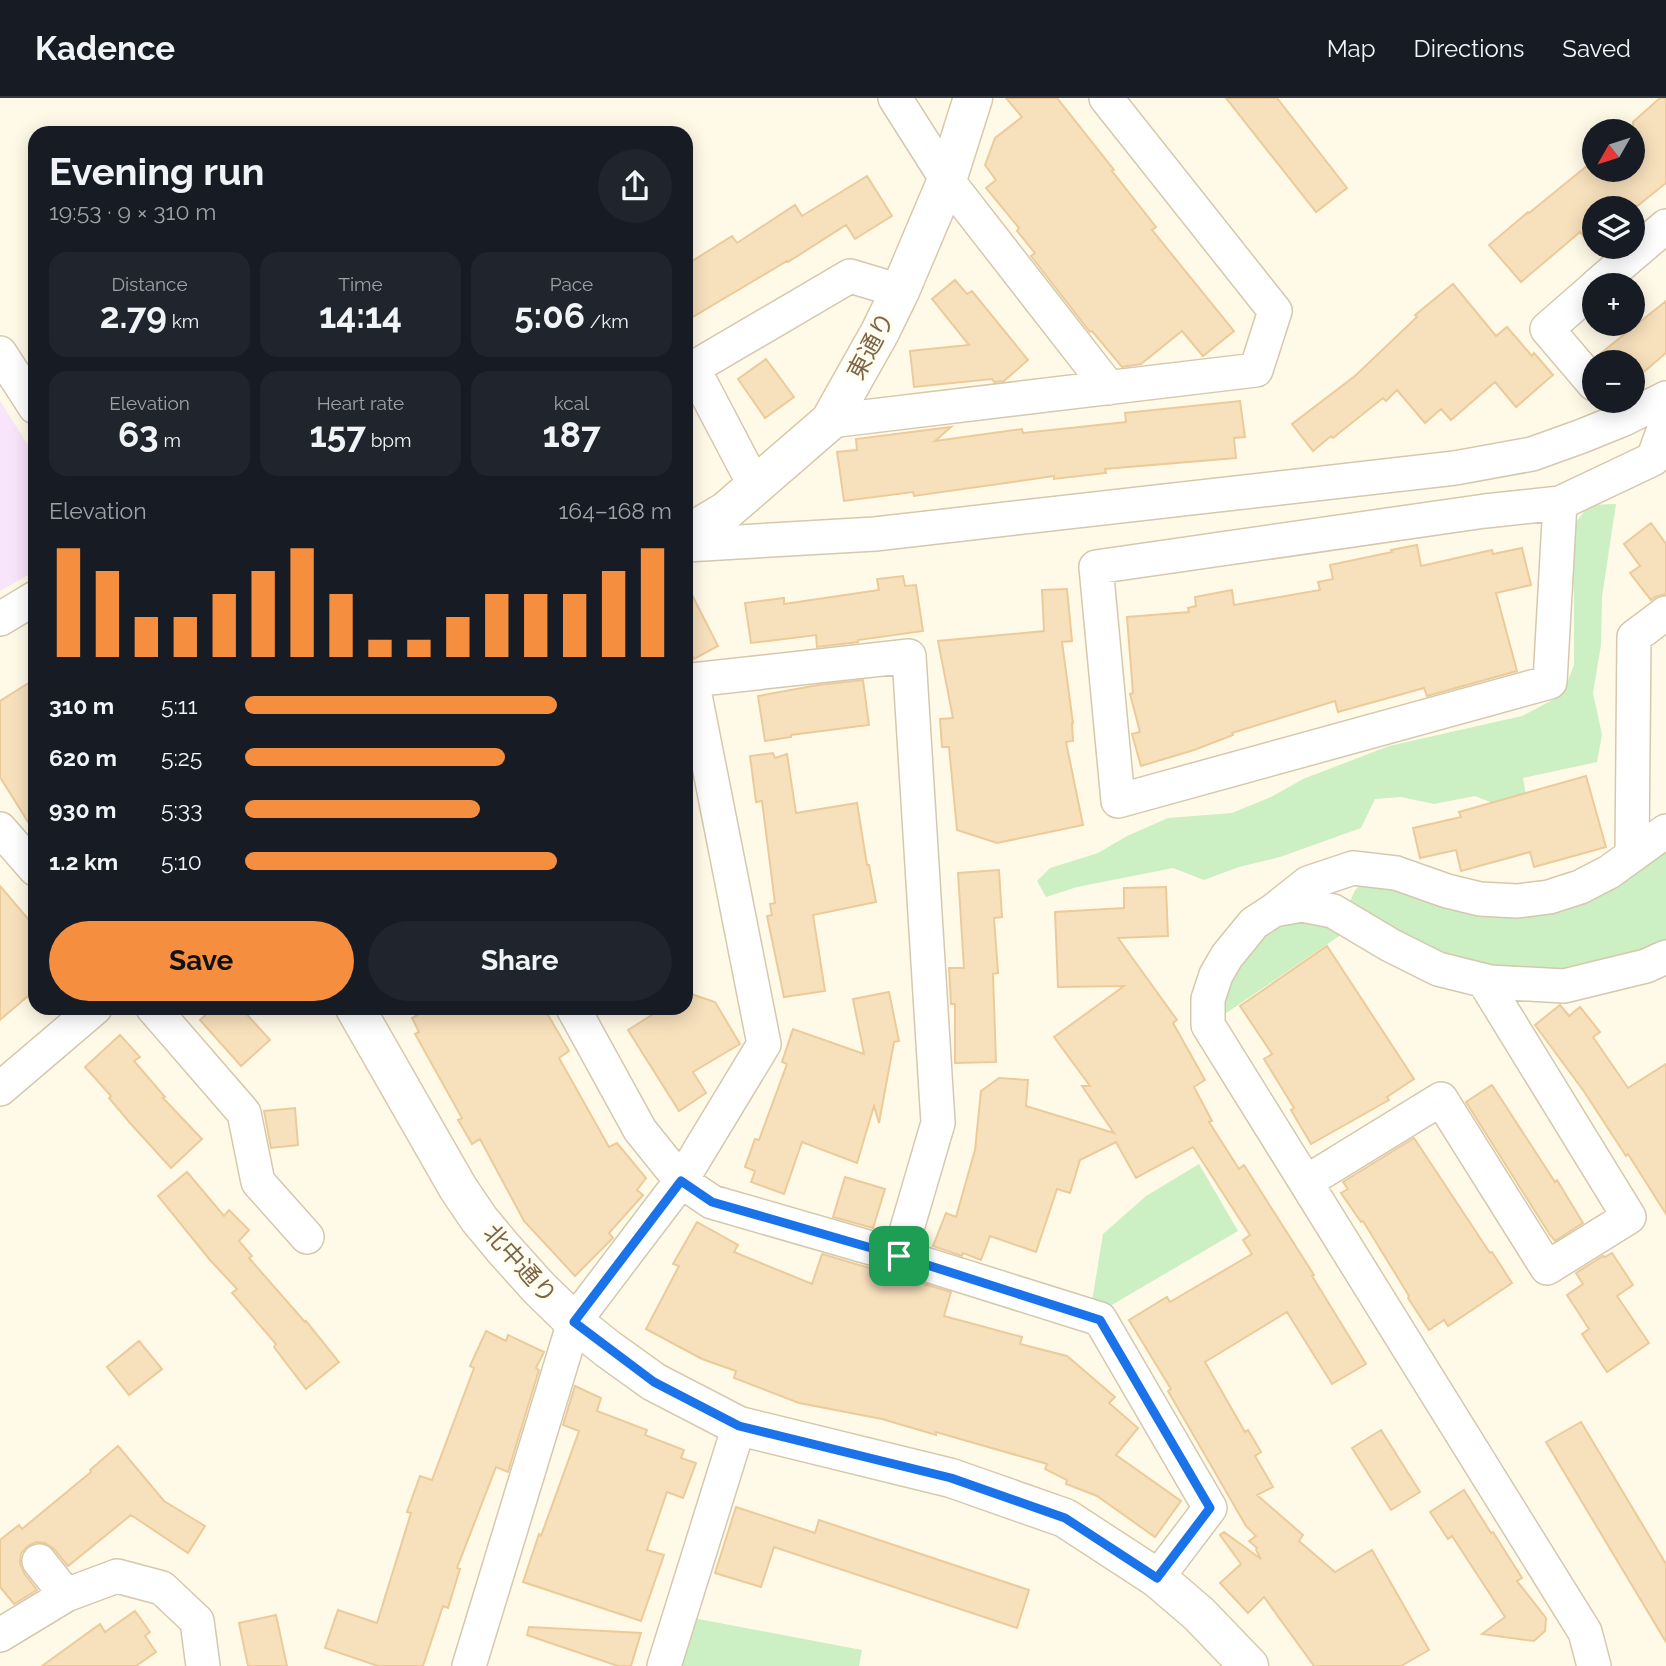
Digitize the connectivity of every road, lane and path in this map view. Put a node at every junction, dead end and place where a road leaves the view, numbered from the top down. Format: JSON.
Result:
{"nodes":[{"id":1,"x":895,"y":98,"type":"edge"},
{"id":2,"x":973,"y":98,"type":"edge"},
{"id":3,"x":1106,"y":98,"type":"edge"},
{"id":4,"x":947,"y":180,"type":"junction"},
{"id":5,"x":1666,"y":226,"type":"edge"},
{"id":6,"x":1612,"y":273,"type":"edge"},
{"id":7,"x":900,"y":291,"type":"junction"},
{"id":8,"x":1582,"y":299,"type":"edge"},
{"id":9,"x":0,"y":353,"type":"edge"},
{"id":10,"x":1582,"y":370,"type":"edge"},
{"id":11,"x":1109,"y":388,"type":"junction"},
{"id":12,"x":28,"y":396,"type":"edge"},
{"id":13,"x":1666,"y":398,"type":"edge"},
{"id":14,"x":1645,"y":403,"type":"edge"},
{"id":15,"x":1612,"y":413,"type":"edge"},
{"id":16,"x":830,"y":421,"type":"junction"},
{"id":17,"x":1666,"y":423,"type":"edge"},
{"id":18,"x":755,"y":486,"type":"junction"},
{"id":19,"x":1560,"y":503,"type":"junction"},
{"id":20,"x":693,"y":532,"type":"edge"},
{"id":21,"x":693,"y":545,"type":"edge"},
{"id":22,"x":28,"y":602,"type":"edge"},
{"id":23,"x":1666,"y":613,"type":"edge"},
{"id":24,"x":0,"y":619,"type":"edge"},
{"id":25,"x":693,"y":681,"type":"edge"},
{"id":26,"x":693,"y":700,"type":"edge"},
{"id":27,"x":0,"y":829,"type":"edge"},
{"id":28,"x":1666,"y":831,"type":"edge"},
{"id":29,"x":1632,"y":855,"type":"junction"},
{"id":30,"x":28,"y":862,"type":"edge"},
{"id":31,"x":1274,"y":910,"type":"junction"},
{"id":32,"x":1663,"y":965,"type":"edge"},
{"id":33,"x":1484,"y":981,"type":"junction"},
{"id":34,"x":87,"y":1015,"type":"edge"},
{"id":35,"x":159,"y":1015,"type":"edge"},
{"id":36,"x":359,"y":1015,"type":"edge"},
{"id":37,"x":577,"y":1015,"type":"edge"},
{"id":38,"x":0,"y":1089,"type":"edge"},
{"id":39,"x":681,"y":1181,"type":"junction"},
{"id":40,"x":1306,"y":1182,"type":"junction"},
{"id":41,"x":307,"y":1237,"type":"dead end"},
{"id":42,"x":899,"y":1256,"type":"junction"},
{"id":43,"x":574,"y":1322,"type":"junction"},
{"id":44,"x":739,"y":1426,"type":"junction"},
{"id":45,"x":39,"y":1561,"type":"dead end"},
{"id":46,"x":1157,"y":1578,"type":"junction"},
{"id":47,"x":65,"y":1595,"type":"junction"},
{"id":48,"x":0,"y":1635,"type":"edge"},
{"id":49,"x":203,"y":1666,"type":"edge"},
{"id":50,"x":469,"y":1666,"type":"edge"},
{"id":51,"x":664,"y":1666,"type":"edge"},
{"id":52,"x":1249,"y":1666,"type":"edge"},
{"id":53,"x":1594,"y":1666,"type":"edge"}],
"edges":[{"from":1,"to":4,"type":"street"},
{"from":2,"to":4,"type":"street","name":"東通り"},
{"from":3,"to":11,"type":"street"},
{"from":4,"to":7,"type":"street","name":"東通り"},
{"from":4,"to":11,"type":"street"},
{"from":5,"to":6,"type":"street"},
{"from":7,"to":16,"type":"street","name":"東通り"},
{"from":7,"to":18,"type":"street"},
{"from":8,"to":10,"type":"street"},
{"from":9,"to":12,"type":"street"},
{"from":11,"to":16,"type":"street"},
{"from":13,"to":14,"type":"street"},
{"from":15,"to":21,"type":"street"},
{"from":16,"to":18,"type":"street","name":"東通り"},
{"from":17,"to":19,"type":"street"},
{"from":18,"to":20,"type":"street","name":"東通り"},
{"from":19,"to":19,"type":"street"},
{"from":22,"to":24,"type":"street"},
{"from":23,"to":29,"type":"street"},
{"from":25,"to":42,"type":"street"},
{"from":26,"to":39,"type":"street"},
{"from":27,"to":30,"type":"street"},
{"from":28,"to":29,"type":"street"},
{"from":29,"to":31,"type":"street"},
{"from":31,"to":33,"type":"street"},
{"from":31,"to":40,"type":"street"},
{"from":32,"to":33,"type":"street"},
{"from":33,"to":40,"type":"street"},
{"from":34,"to":38,"type":"street"},
{"from":35,"to":41,"type":"street"},
{"from":36,"to":43,"type":"street","name":"北中通り"},
{"from":37,"to":39,"type":"street"},
{"from":39,"to":42,"type":"street"},
{"from":39,"to":43,"type":"street"},
{"from":40,"to":53,"type":"street"},
{"from":42,"to":46,"type":"street"},
{"from":43,"to":44,"type":"street","name":"北中通り"},
{"from":43,"to":50,"type":"street"},
{"from":44,"to":46,"type":"street","name":"北中通り"},
{"from":44,"to":51,"type":"street"},
{"from":45,"to":47,"type":"street"},
{"from":46,"to":52,"type":"street","name":"北中通り"},
{"from":47,"to":48,"type":"street"},
{"from":47,"to":49,"type":"street"}]}
